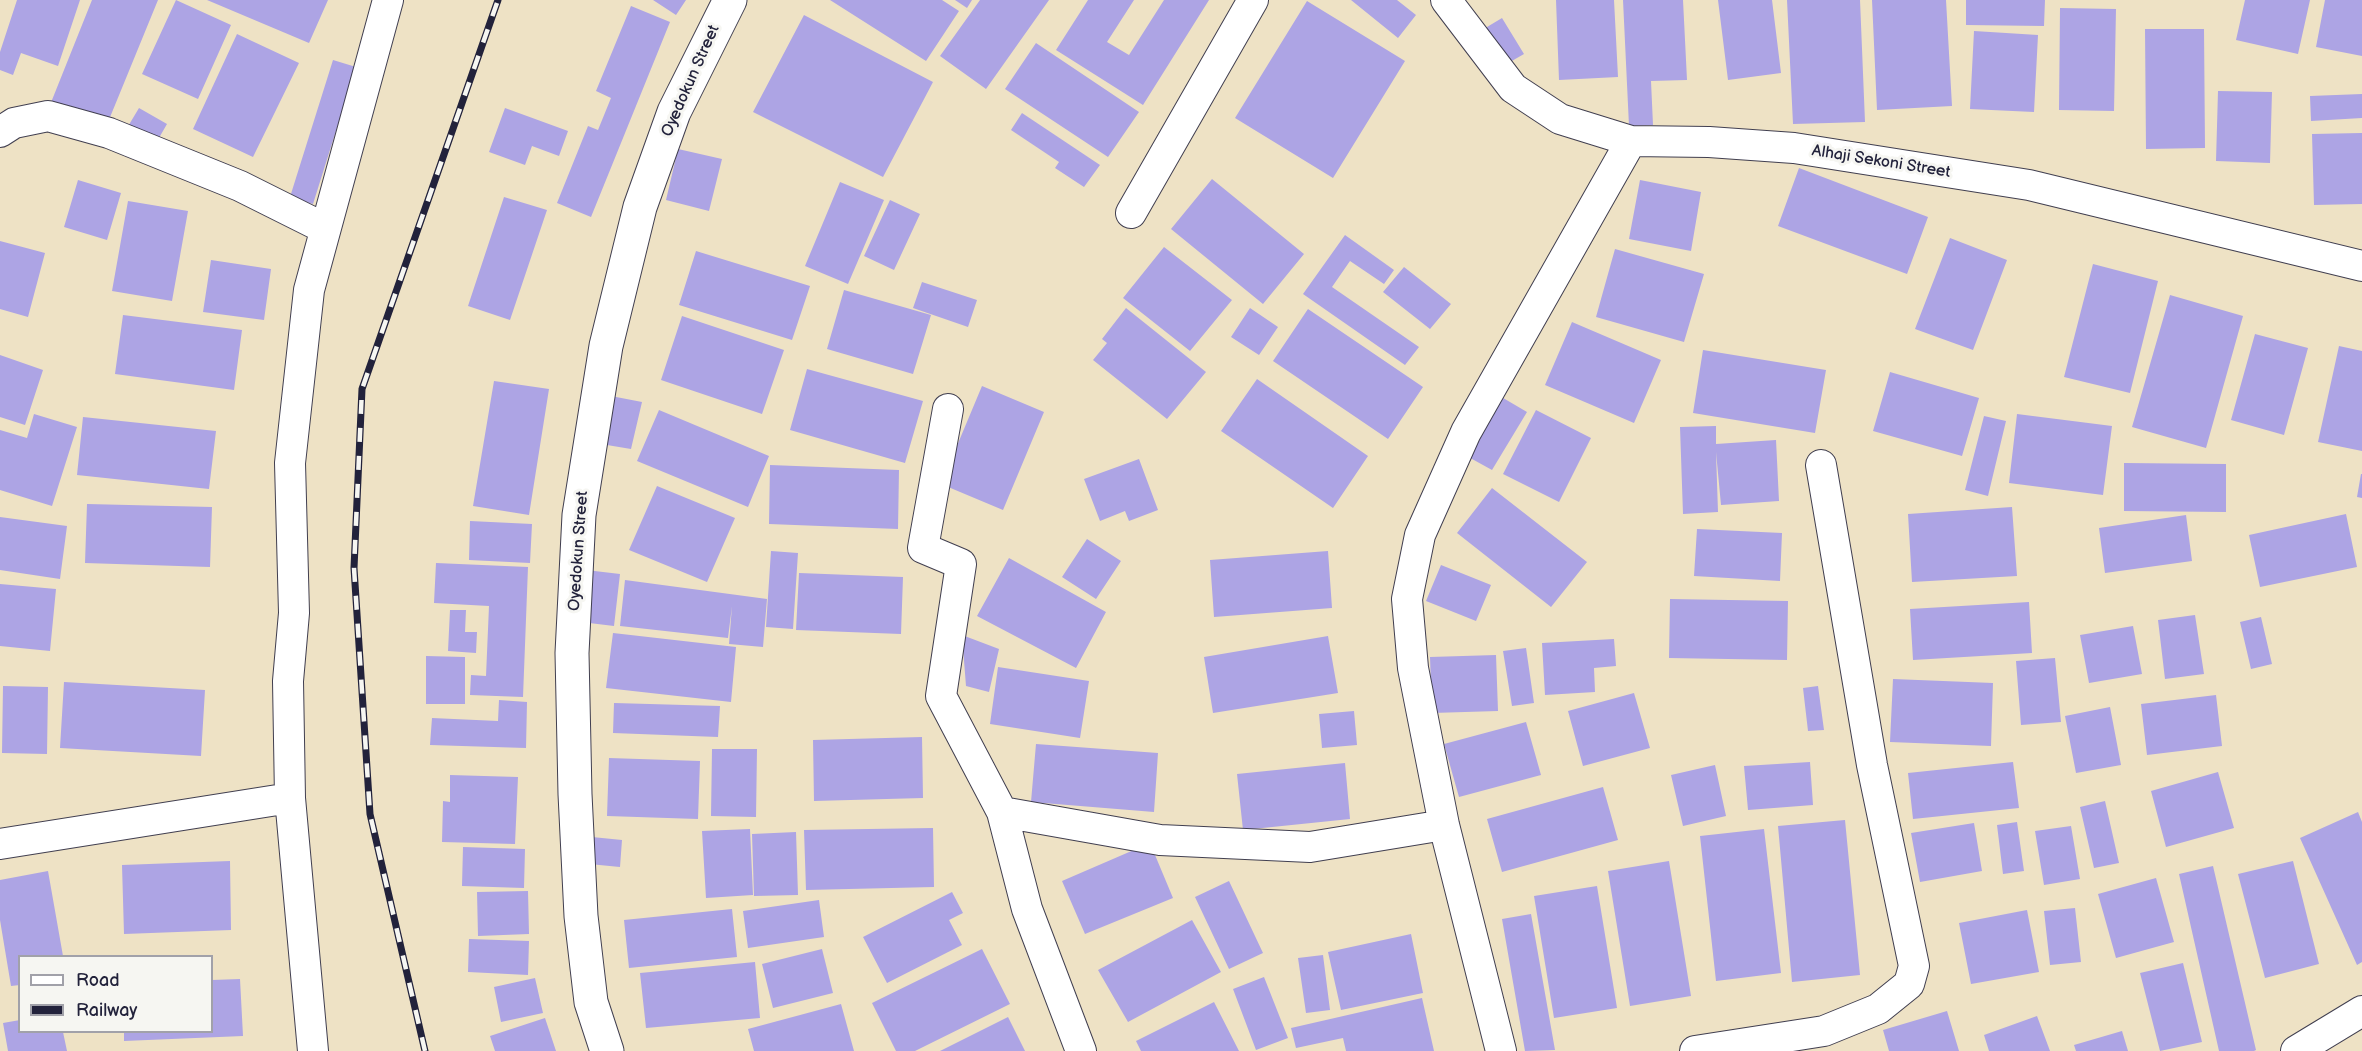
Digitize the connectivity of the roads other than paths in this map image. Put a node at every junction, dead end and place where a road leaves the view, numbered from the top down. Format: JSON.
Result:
{"nodes":[{"id":1,"x":730,"y":0,"type":"edge"},
{"id":2,"x":1253,"y":0,"type":"edge"},
{"id":3,"x":1446,"y":0,"type":"edge"},
{"id":4,"x":385,"y":2,"type":"edge"},
{"id":5,"x":0,"y":132,"type":"edge"},
{"id":6,"x":1631,"y":141,"type":"junction"},
{"id":7,"x":1131,"y":213,"type":"dead end"},
{"id":8,"x":324,"y":228,"type":"junction"},
{"id":9,"x":2362,"y":266,"type":"edge"},
{"id":10,"x":948,"y":409,"type":"dead end"},
{"id":11,"x":1821,"y":465,"type":"dead end"},
{"id":12,"x":290,"y":798,"type":"junction"},
{"id":13,"x":1002,"y":812,"type":"junction"},
{"id":14,"x":1444,"y":825,"type":"junction"},
{"id":15,"x":0,"y":844,"type":"edge"},
{"id":16,"x":2362,"y":1011,"type":"edge"},
{"id":17,"x":313,"y":1051,"type":"edge"},
{"id":18,"x":607,"y":1051,"type":"edge"},
{"id":19,"x":1081,"y":1051,"type":"edge"},
{"id":20,"x":1501,"y":1051,"type":"edge"},
{"id":21,"x":1695,"y":1051,"type":"edge"},
{"id":22,"x":2296,"y":1051,"type":"edge"}],
"edges":[{"from":1,"to":18,"type":"street","name":"Oyedokun Street"},
{"from":2,"to":7,"type":"street"},
{"from":3,"to":6,"type":"street","name":"Alhaji Sekoni Street"},
{"from":4,"to":8,"type":"street"},
{"from":5,"to":8,"type":"street"},
{"from":6,"to":9,"type":"street","name":"Alhaji Sekoni Street"},
{"from":6,"to":14,"type":"street"},
{"from":8,"to":12,"type":"street"},
{"from":10,"to":13,"type":"street"},
{"from":11,"to":21,"type":"street"},
{"from":12,"to":15,"type":"street"},
{"from":12,"to":17,"type":"street"},
{"from":13,"to":14,"type":"street"},
{"from":13,"to":19,"type":"street"},
{"from":14,"to":20,"type":"street"},
{"from":16,"to":22,"type":"street"}]}
